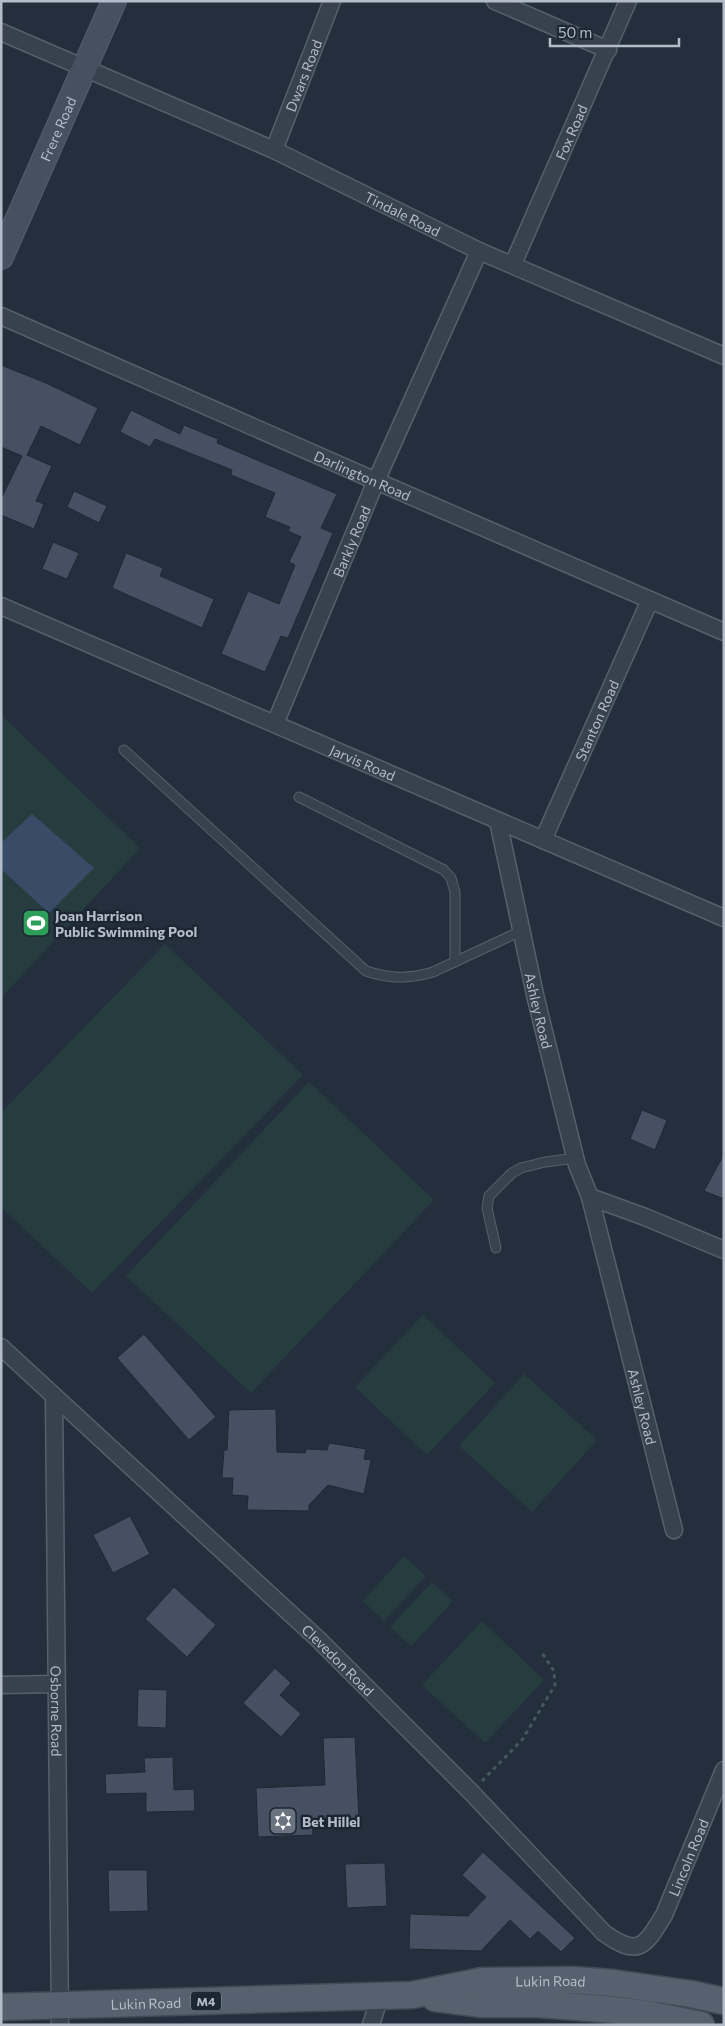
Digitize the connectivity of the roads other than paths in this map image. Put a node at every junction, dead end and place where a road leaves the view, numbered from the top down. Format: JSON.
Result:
{"nodes":[{"id":1,"x":114,"y":1,"type":"edge"},
{"id":2,"x":332,"y":1,"type":"edge"},
{"id":3,"x":495,"y":1,"type":"edge"},
{"id":4,"x":628,"y":1,"type":"edge"},
{"id":5,"x":1,"y":32,"type":"edge"},
{"id":6,"x":608,"y":50,"type":"junction"},
{"id":7,"x":85,"y":68,"type":"junction"},
{"id":8,"x":274,"y":150,"type":"junction"},
{"id":9,"x":479,"y":251,"type":"junction"},
{"id":10,"x":1,"y":257,"type":"edge"},
{"id":11,"x":513,"y":264,"type":"junction"},
{"id":12,"x":1,"y":316,"type":"edge"},
{"id":13,"x":722,"y":352,"type":"edge"},
{"id":14,"x":376,"y":481,"type":"junction"},
{"id":15,"x":650,"y":600,"type":"junction"},
{"id":16,"x":1,"y":606,"type":"edge"},
{"id":17,"x":724,"y":632,"type":"edge"},
{"id":18,"x":275,"y":724,"type":"junction"},
{"id":19,"x":124,"y":750,"type":"dead end"},
{"id":20,"x":299,"y":797,"type":"dead end"},
{"id":21,"x":498,"y":821,"type":"junction"},
{"id":22,"x":544,"y":840,"type":"junction"},
{"id":23,"x":724,"y":918,"type":"edge"},
{"id":24,"x":521,"y":930,"type":"junction"},
{"id":25,"x":455,"y":962,"type":"junction"},
{"id":26,"x":576,"y":1158,"type":"junction"},
{"id":27,"x":590,"y":1197,"type":"junction"},
{"id":28,"x":496,"y":1248,"type":"dead end"},
{"id":29,"x":724,"y":1250,"type":"edge"},
{"id":30,"x":1,"y":1347,"type":"edge"},
{"id":31,"x":18,"y":1363,"type":"junction"},
{"id":32,"x":1,"y":1364,"type":"edge"},
{"id":33,"x":54,"y":1397,"type":"junction"},
{"id":34,"x":674,"y":1530,"type":"dead end"},
{"id":35,"x":56,"y":1684,"type":"junction"},
{"id":36,"x":1,"y":1685,"type":"edge"},
{"id":37,"x":724,"y":1770,"type":"edge"},
{"id":38,"x":664,"y":1915,"type":"joint"},
{"id":39,"x":412,"y":1995,"type":"junction"},
{"id":40,"x":380,"y":1996,"type":"junction"},
{"id":41,"x":724,"y":2001,"type":"edge"},
{"id":42,"x":1,"y":2008,"type":"edge"},
{"id":43,"x":60,"y":2015,"type":"edge"},
{"id":44,"x":695,"y":2023,"type":"edge"},
{"id":45,"x":371,"y":2025,"type":"edge"}],
"edges":[{"from":1,"to":7,"type":"street","name":"Frere Road"},
{"from":2,"to":8,"type":"street","name":"Dwars Road"},
{"from":3,"to":6,"type":"street"},
{"from":4,"to":6,"type":"street","name":"Fox Road"},
{"from":5,"to":7,"type":"street","name":"Tindale Road"},
{"from":6,"to":11,"type":"street","name":"Fox Road"},
{"from":7,"to":8,"type":"street","name":"Tindale Road"},
{"from":7,"to":10,"type":"street","name":"Frere Road"},
{"from":8,"to":9,"type":"street","name":"Tindale Road"},
{"from":9,"to":11,"type":"street","name":"Tindale Road"},
{"from":9,"to":14,"type":"street","name":"Barkly Road"},
{"from":11,"to":13,"type":"street","name":"Tindale Road"},
{"from":12,"to":14,"type":"street","name":"Darlington Road"},
{"from":14,"to":15,"type":"street","name":"Darlington Road"},
{"from":14,"to":18,"type":"street","name":"Barkly Road"},
{"from":15,"to":17,"type":"street","name":"Darlington Road"},
{"from":15,"to":22,"type":"street","name":"Stanton Road"},
{"from":16,"to":18,"type":"street","name":"Jarvis Road"},
{"from":18,"to":21,"type":"street","name":"Jarvis Road"},
{"from":19,"to":25,"type":"lane"},
{"from":20,"to":25,"type":"lane"},
{"from":21,"to":22,"type":"street","name":"Jarvis Road"},
{"from":21,"to":24,"type":"street","name":"Ashley Road"},
{"from":22,"to":23,"type":"street","name":"Jarvis Road"},
{"from":24,"to":25,"type":"lane"},
{"from":24,"to":26,"type":"street","name":"Ashley Road"},
{"from":26,"to":27,"type":"street","name":"Ashley Road"},
{"from":26,"to":28,"type":"lane"},
{"from":27,"to":29,"type":"street"},
{"from":27,"to":34,"type":"street","name":"Ashley Road"},
{"from":30,"to":31,"type":"street","name":"Clevedon Road"},
{"from":31,"to":32,"type":"street"},
{"from":31,"to":33,"type":"street","name":"Clevedon Road"},
{"from":33,"to":35,"type":"street","name":"Osborne Road"},
{"from":33,"to":38,"type":"street","name":"Clevedon Road"},
{"from":35,"to":36,"type":"street"},
{"from":35,"to":43,"type":"street","name":"Osborne Road"},
{"from":37,"to":38,"type":"street","name":"Lincoln Road"},
{"from":39,"to":40,"type":"main road","name":"Lukin Road","number":"M4"},
{"from":39,"to":41,"type":"main road","name":"Lukin Road","number":"M4"},
{"from":39,"to":44,"type":"main road","name":"Lukin Road","number":"M4"},
{"from":40,"to":43,"type":"main road","name":"Lukin Road","number":"M4"},
{"from":40,"to":45,"type":"street"},
{"from":42,"to":43,"type":"main road","name":"Lukin Road","number":"M4"}]}
